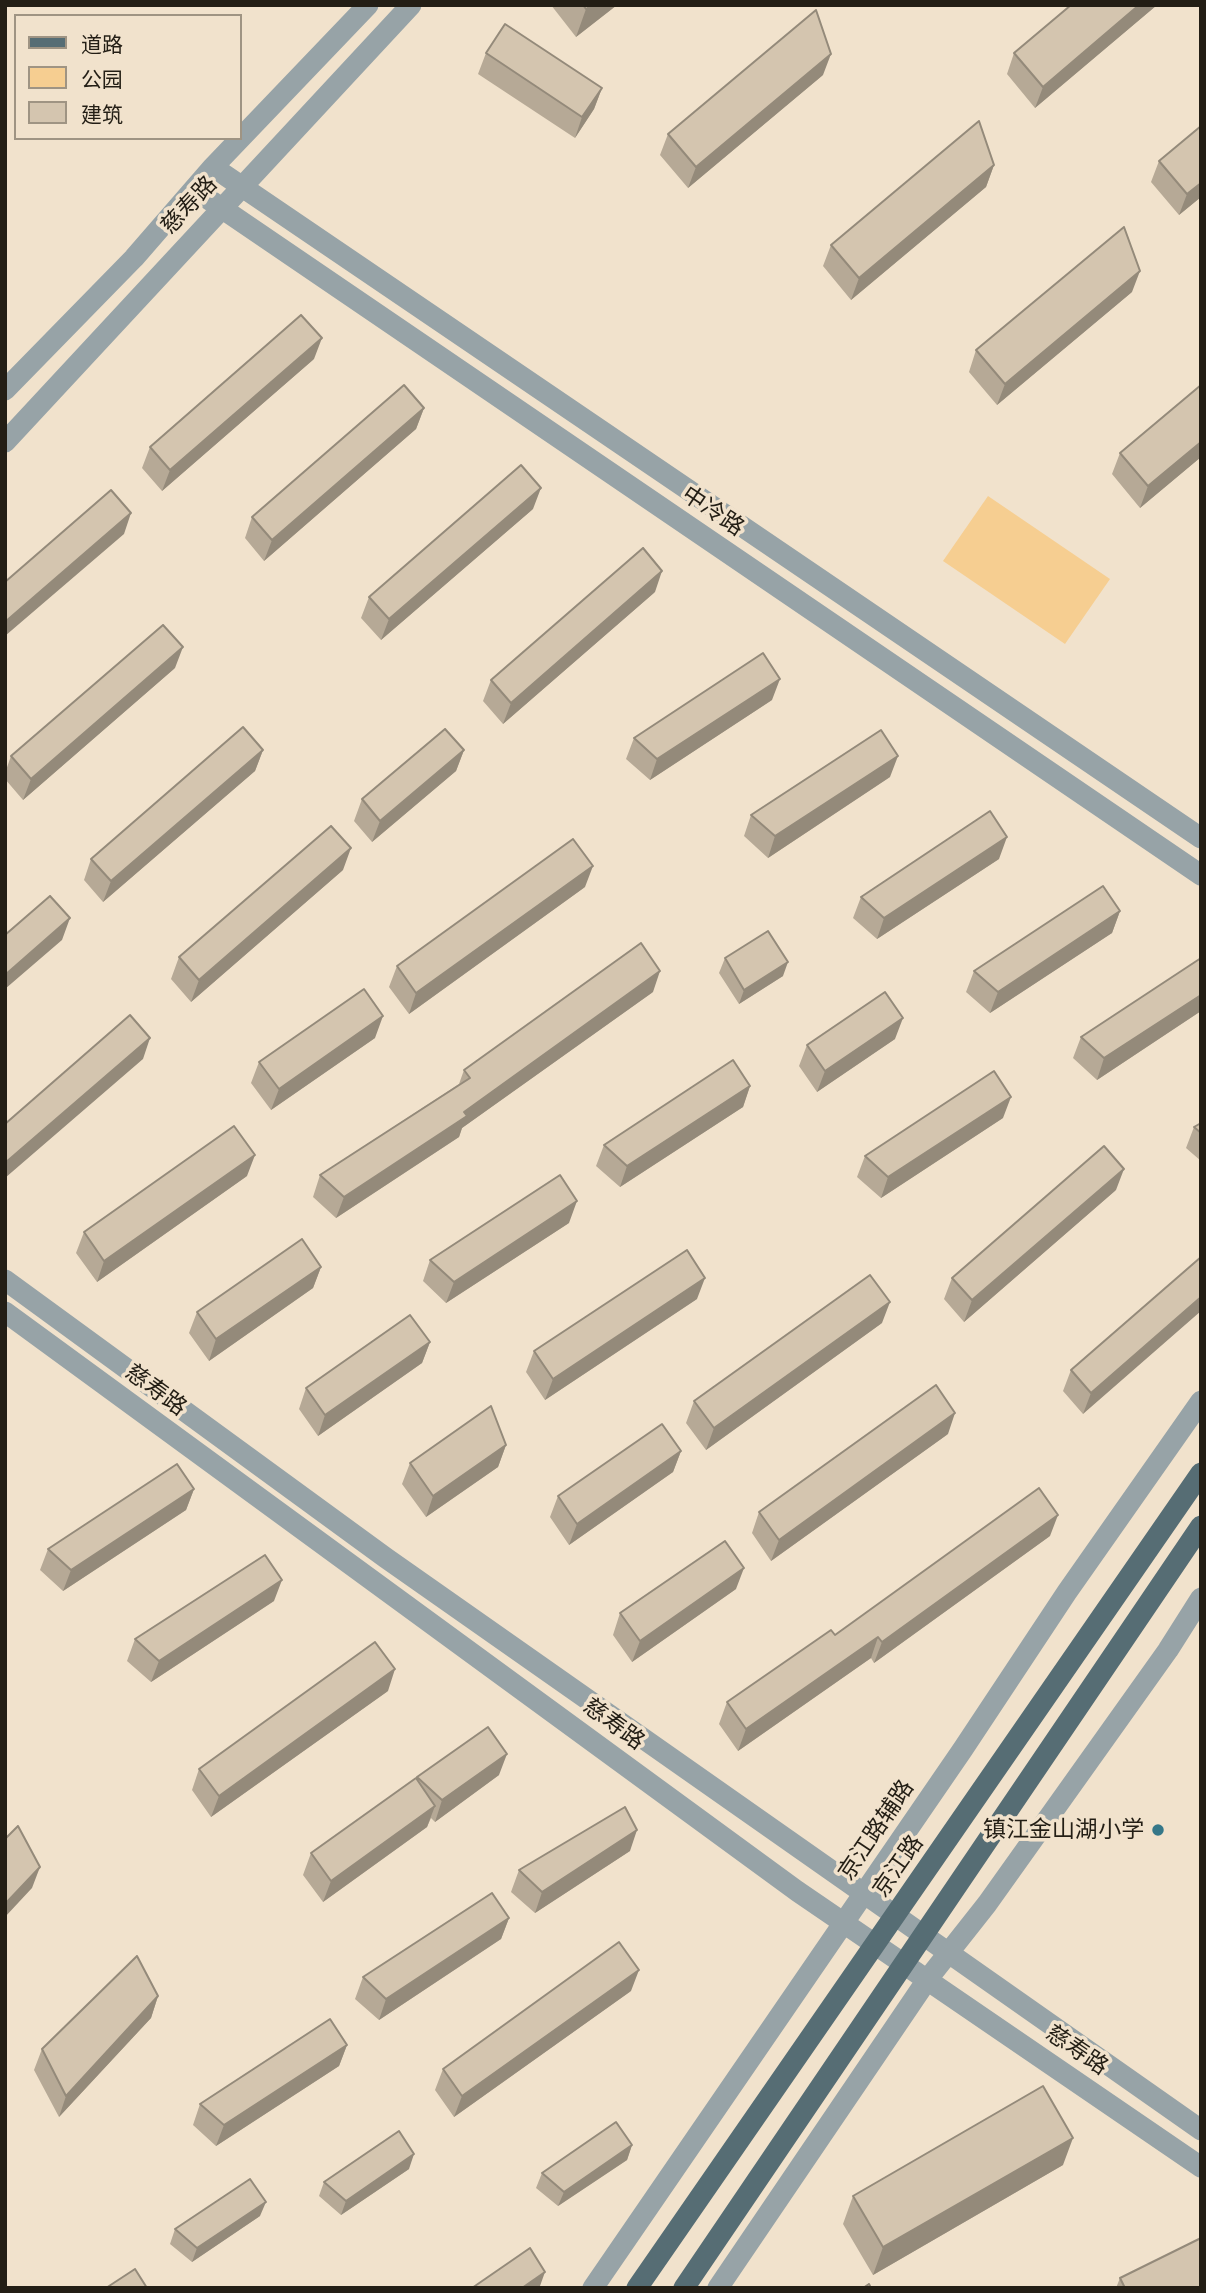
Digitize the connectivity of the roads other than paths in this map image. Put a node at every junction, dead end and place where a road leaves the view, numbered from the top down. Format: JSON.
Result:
{"nodes":[{"id":1,"x":368,"y":5,"type":"edge"},
{"id":2,"x":411,"y":5,"type":"edge"},
{"id":3,"x":242,"y":137,"type":"edge"},
{"id":4,"x":239,"y":140,"type":"edge"},
{"id":5,"x":213,"y":167,"type":"junction"},
{"id":6,"x":242,"y":187,"type":"junction"},
{"id":7,"x":195,"y":190,"type":"junction"},
{"id":8,"x":222,"y":209,"type":"junction"},
{"id":9,"x":5,"y":390,"type":"edge"},
{"id":10,"x":5,"y":442,"type":"edge"},
{"id":11,"x":1201,"y":838,"type":"edge"},
{"id":12,"x":1201,"y":876,"type":"edge"},
{"id":13,"x":5,"y":1280,"type":"edge"},
{"id":14,"x":5,"y":1312,"type":"edge"},
{"id":15,"x":1201,"y":1401,"type":"edge"},
{"id":16,"x":1201,"y":1473,"type":"edge"},
{"id":17,"x":1201,"y":1526,"type":"edge"},
{"id":18,"x":1201,"y":1598,"type":"edge"},
{"id":19,"x":864,"y":1894,"type":"junction"},
{"id":20,"x":896,"y":1916,"type":"junction"},
{"id":21,"x":844,"y":1924,"type":"junction"},
{"id":22,"x":923,"y":1935,"type":"junction"},
{"id":23,"x":876,"y":1945,"type":"junction"},
{"id":24,"x":949,"y":1953,"type":"junction"},
{"id":25,"x":904,"y":1964,"type":"junction"},
{"id":26,"x":927,"y":1980,"type":"junction"},
{"id":27,"x":1201,"y":2130,"type":"edge"},
{"id":28,"x":1201,"y":2167,"type":"edge"},
{"id":29,"x":593,"y":2288,"type":"edge"},
{"id":30,"x":638,"y":2288,"type":"edge"},
{"id":31,"x":684,"y":2288,"type":"edge"},
{"id":32,"x":718,"y":2288,"type":"edge"}],
"edges":[{"from":1,"to":3,"type":"street","name":"慈寿路"},
{"from":2,"to":6,"type":"street","name":"慈寿路"},
{"from":4,"to":5,"type":"street","name":"慈寿路"},
{"from":5,"to":6,"type":"street","name":"中冷路"},
{"from":5,"to":7,"type":"street","name":"慈寿路"},
{"from":6,"to":8,"type":"street","name":"慈寿路"},
{"from":6,"to":11,"type":"street","name":"中冷路"},
{"from":7,"to":8,"type":"street","name":"中冷路"},
{"from":7,"to":9,"type":"street","name":"慈寿路"},
{"from":8,"to":10,"type":"street","name":"慈寿路"},
{"from":8,"to":12,"type":"street","name":"中冷路"},
{"from":13,"to":19,"type":"street","name":"慈寿路"},
{"from":14,"to":21,"type":"street","name":"慈寿路"},
{"from":15,"to":19,"type":"street","name":"京江路辅路"},
{"from":16,"to":20,"type":"main road","name":"京江路"},
{"from":17,"to":22,"type":"main road"},
{"from":18,"to":24,"type":"street"},
{"from":19,"to":20,"type":"street","name":"慈寿路"},
{"from":19,"to":21,"type":"street","name":"京江路辅路"},
{"from":20,"to":22,"type":"street","name":"慈寿路"},
{"from":20,"to":23,"type":"main road","name":"京江路"},
{"from":21,"to":23,"type":"street","name":"慈寿路"},
{"from":21,"to":29,"type":"street","name":"京江路辅路"},
{"from":22,"to":24,"type":"street","name":"慈寿路"},
{"from":22,"to":25,"type":"main road"},
{"from":23,"to":25,"type":"street","name":"慈寿路"},
{"from":23,"to":30,"type":"main road","name":"京江路"},
{"from":24,"to":26,"type":"street"},
{"from":24,"to":27,"type":"street","name":"慈寿路"},
{"from":25,"to":26,"type":"street","name":"慈寿路"},
{"from":25,"to":31,"type":"main road"},
{"from":26,"to":28,"type":"street","name":"慈寿路"},
{"from":26,"to":32,"type":"street"}]}
